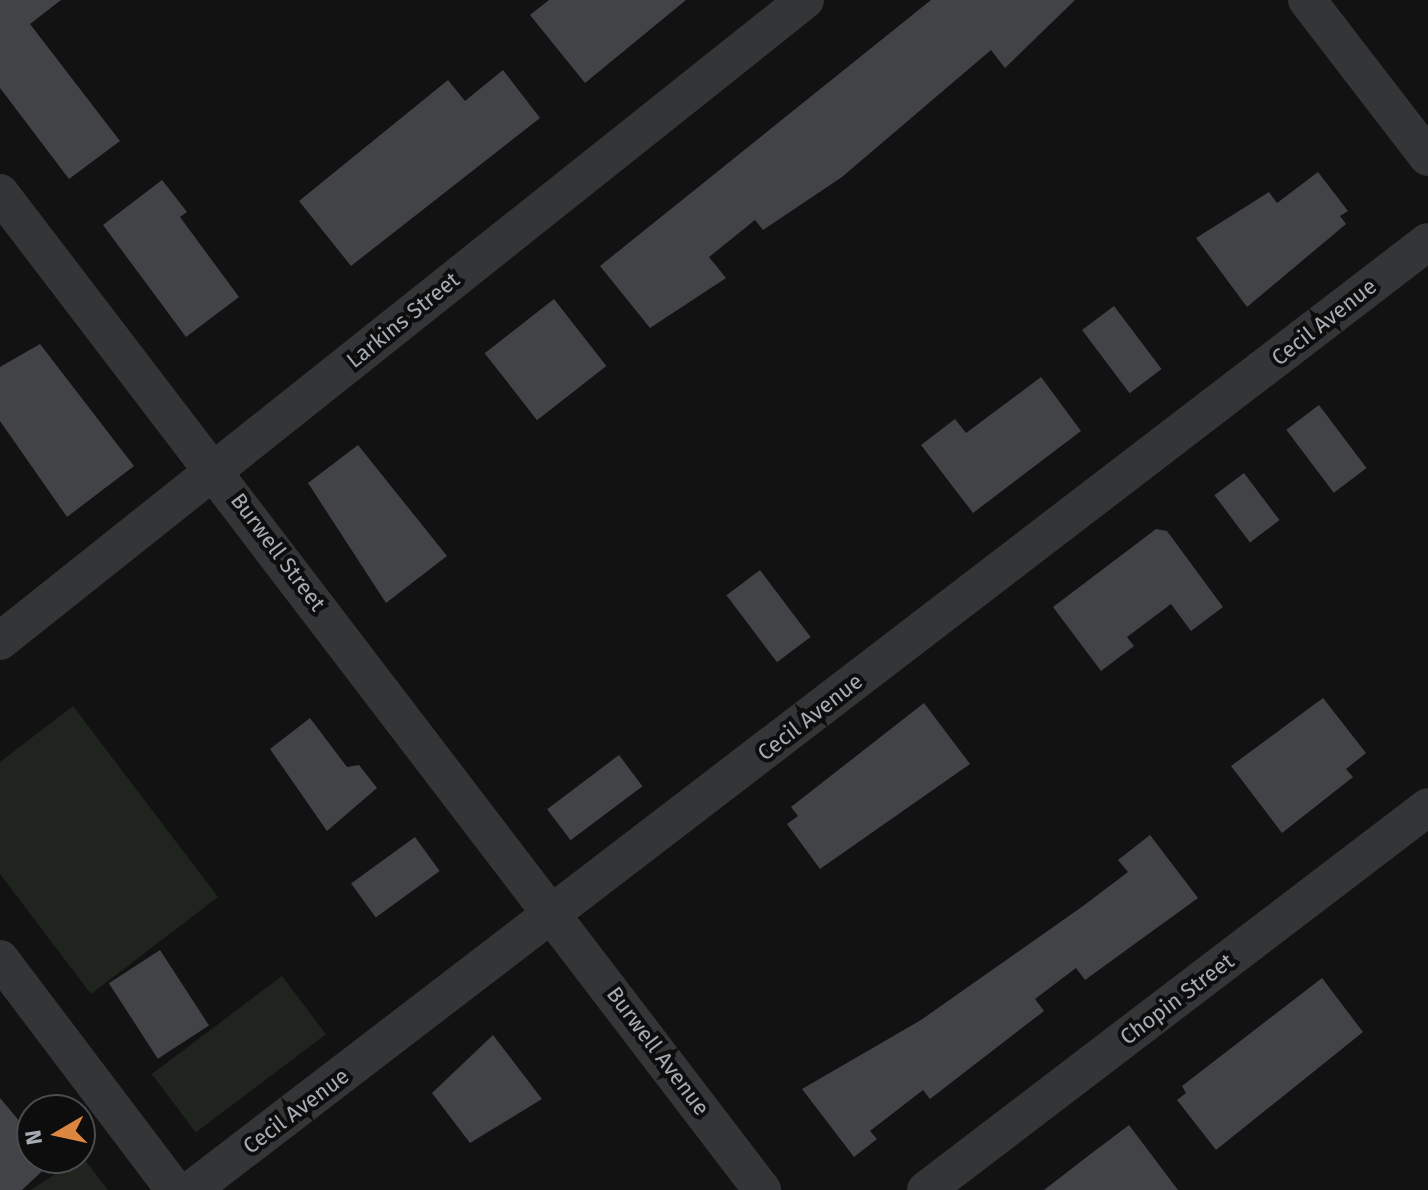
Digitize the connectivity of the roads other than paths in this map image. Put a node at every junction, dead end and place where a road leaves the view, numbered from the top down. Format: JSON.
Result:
{"nodes":[{"id":1,"x":805,"y":0,"type":"edge"},
{"id":2,"x":1307,"y":0,"type":"edge"},
{"id":3,"x":1428,"y":157,"type":"edge"},
{"id":4,"x":0,"y":193,"type":"edge"},
{"id":5,"x":1428,"y":242,"type":"edge"},
{"id":6,"x":215,"y":470,"type":"junction"},
{"id":7,"x":0,"y":641,"type":"edge"},
{"id":8,"x":1428,"y":807,"type":"edge"},
{"id":9,"x":552,"y":914,"type":"junction"},
{"id":10,"x":0,"y":959,"type":"edge"},
{"id":11,"x":175,"y":1190,"type":"edge"},
{"id":12,"x":191,"y":1190,"type":"edge"},
{"id":13,"x":762,"y":1190,"type":"edge"},
{"id":14,"x":926,"y":1190,"type":"edge"}],
"edges":[{"from":1,"to":6,"type":"street","name":"Larkins Street"},
{"from":2,"to":3,"type":"street"},
{"from":4,"to":6,"type":"street","name":"Burwell Street"},
{"from":5,"to":9,"type":"street","name":"Cecil Avenue"},
{"from":6,"to":7,"type":"street","name":"Larkins Street"},
{"from":6,"to":9,"type":"street","name":"Burwell Street"},
{"from":8,"to":14,"type":"street","name":"Chopin Street"},
{"from":9,"to":12,"type":"street","name":"Cecil Avenue"},
{"from":9,"to":13,"type":"street","name":"Burwell Avenue"},
{"from":10,"to":11,"type":"street"}]}
